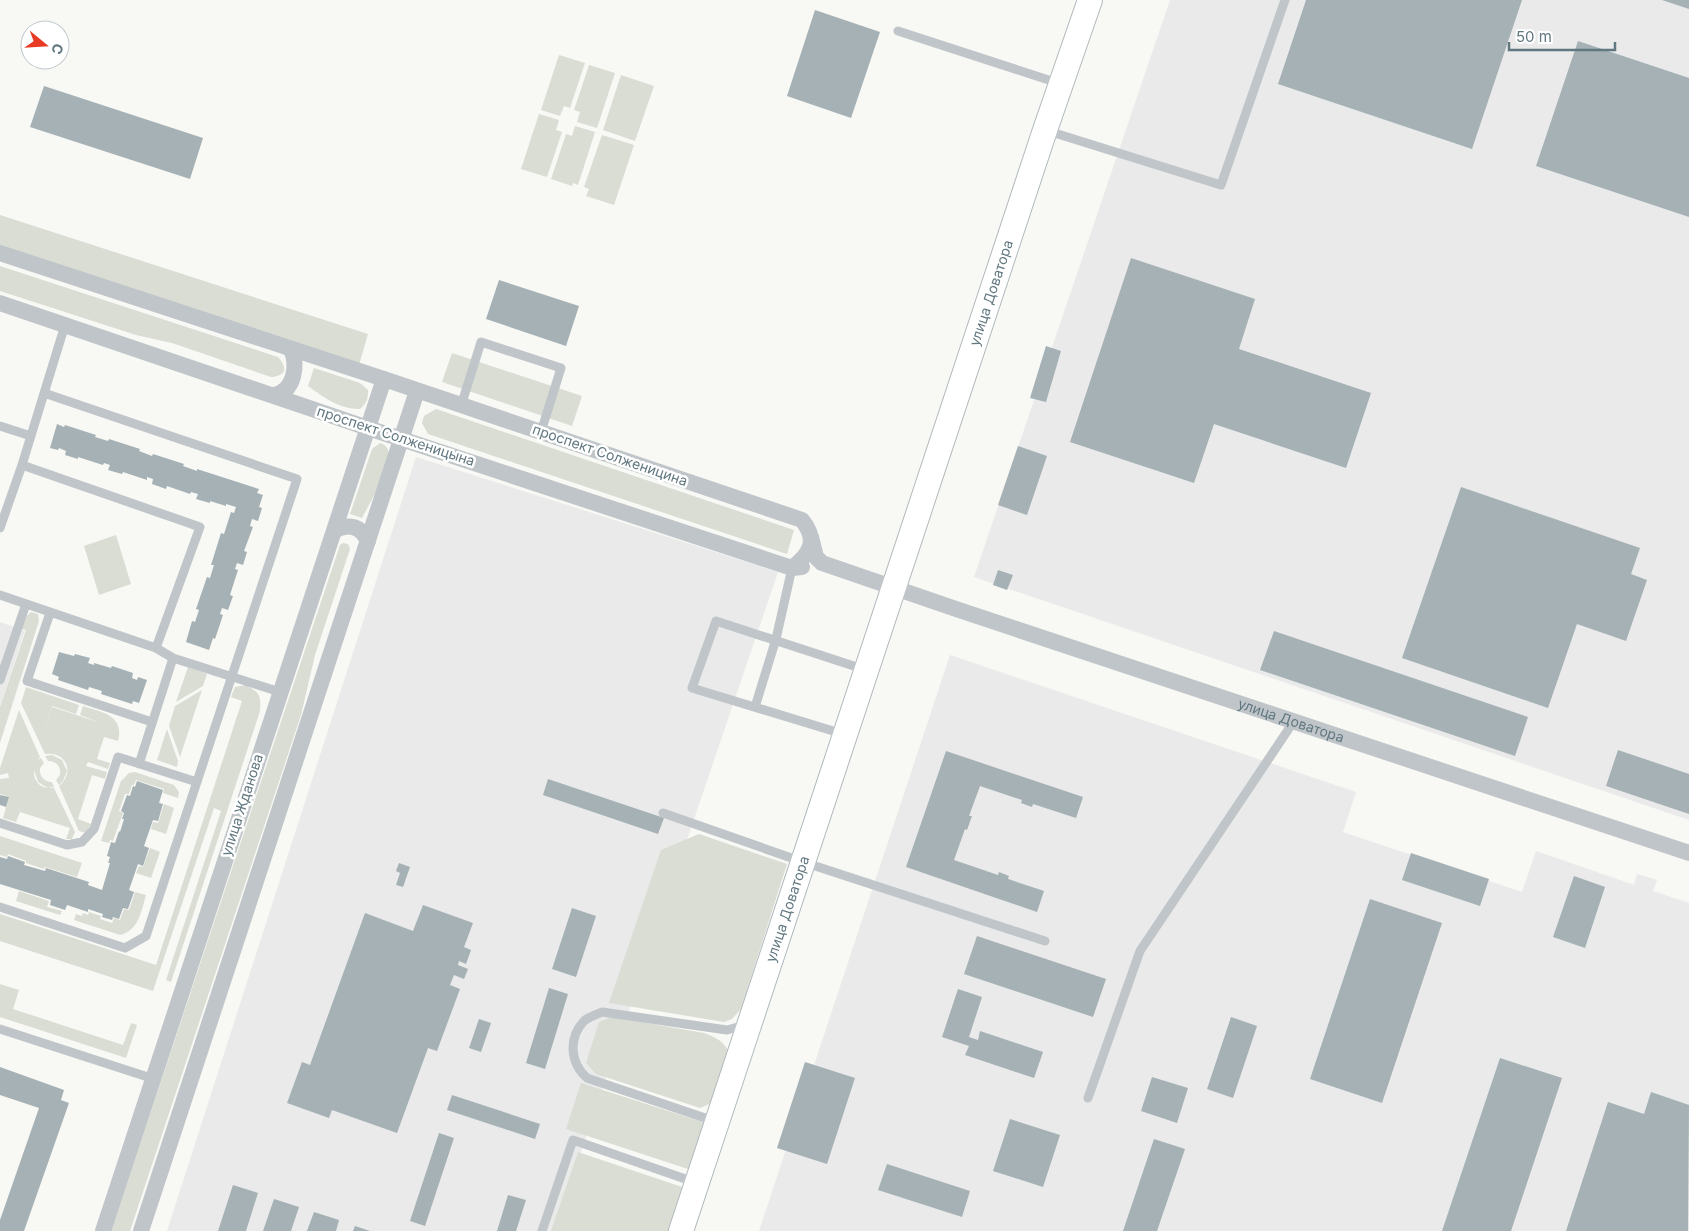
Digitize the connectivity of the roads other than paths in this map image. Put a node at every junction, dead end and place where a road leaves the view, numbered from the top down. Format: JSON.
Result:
{"nodes":[{"id":1,"x":1090,"y":0,"type":"edge"},
{"id":2,"x":1285,"y":0,"type":"edge"},
{"id":3,"x":898,"y":30,"type":"dead end"},
{"id":4,"x":1061,"y":84,"type":"junction"},
{"id":5,"x":1045,"y":130,"type":"junction"},
{"id":6,"x":0,"y":253,"type":"edge"},
{"id":7,"x":0,"y":303,"type":"edge"},
{"id":8,"x":65,"y":325,"type":"junction"},
{"id":9,"x":291,"y":349,"type":"junction"},
{"id":10,"x":384,"y":379,"type":"junction"},
{"id":11,"x":418,"y":391,"type":"junction"},
{"id":12,"x":44,"y":393,"type":"junction"},
{"id":13,"x":274,"y":395,"type":"junction"},
{"id":14,"x":461,"y":406,"type":"junction"},
{"id":15,"x":0,"y":426,"type":"edge"},
{"id":16,"x":368,"y":428,"type":"junction"},
{"id":17,"x":541,"y":432,"type":"junction"},
{"id":18,"x":31,"y":436,"type":"junction"},
{"id":19,"x":402,"y":439,"type":"junction"},
{"id":20,"x":22,"y":465,"type":"junction"},
{"id":21,"x":0,"y":528,"type":"edge"},
{"id":22,"x":335,"y":530,"type":"junction"},
{"id":23,"x":812,"y":537,"type":"junction"},
{"id":24,"x":368,"y":541,"type":"junction"},
{"id":25,"x":822,"y":563,"type":"junction"},
{"id":26,"x":792,"y":568,"type":"junction"},
{"id":27,"x":893,"y":588,"type":"junction"},
{"id":28,"x":0,"y":595,"type":"edge"},
{"id":29,"x":26,"y":604,"type":"junction"},
{"id":30,"x":50,"y":613,"type":"junction"},
{"id":31,"x":776,"y":639,"type":"junction"},
{"id":32,"x":156,"y":648,"type":"junction"},
{"id":33,"x":4,"y":656,"type":"edge"},
{"id":34,"x":173,"y":658,"type":"junction"},
{"id":35,"x":866,"y":670,"type":"junction"},
{"id":36,"x":232,"y":678,"type":"junction"},
{"id":37,"x":0,"y":680,"type":"edge"},
{"id":38,"x":280,"y":692,"type":"junction"},
{"id":39,"x":755,"y":707,"type":"junction"},
{"id":40,"x":1294,"y":721,"type":"junction"},
{"id":41,"x":152,"y":722,"type":"junction"},
{"id":42,"x":845,"y":735,"type":"junction"},
{"id":43,"x":139,"y":764,"type":"junction"},
{"id":44,"x":197,"y":782,"type":"junction"},
{"id":45,"x":663,"y":813,"type":"dead end"},
{"id":46,"x":0,"y":823,"type":"edge"},
{"id":47,"x":1689,"y":853,"type":"edge"},
{"id":48,"x":803,"y":862,"type":"junction"},
{"id":49,"x":0,"y":907,"type":"edge"},
{"id":50,"x":1044,"y":941,"type":"dead end"},
{"id":51,"x":750,"y":1023,"type":"junction"},
{"id":52,"x":0,"y":1028,"type":"edge"},
{"id":53,"x":154,"y":1078,"type":"junction"},
{"id":54,"x":1088,"y":1098,"type":"dead end"},
{"id":55,"x":717,"y":1122,"type":"junction"},
{"id":56,"x":697,"y":1183,"type":"junction"},
{"id":57,"x":103,"y":1231,"type":"edge"},
{"id":58,"x":141,"y":1231,"type":"edge"},
{"id":59,"x":542,"y":1231,"type":"edge"},
{"id":60,"x":681,"y":1231,"type":"edge"}],
"edges":[{"from":1,"to":4,"type":"street","name":"улица Доватора"},
{"from":2,"to":5,"type":"lane"},
{"from":3,"to":4,"type":"lane"},
{"from":4,"to":5,"type":"street","name":"улица Доватора"},
{"from":5,"to":27,"type":"street","name":"улица Доватора"},
{"from":6,"to":9,"type":"street"},
{"from":7,"to":8,"type":"street","name":"проспект Солженицына"},
{"from":8,"to":12,"type":"lane"},
{"from":8,"to":13,"type":"street","name":"проспект Солженицына"},
{"from":9,"to":10,"type":"street"},
{"from":9,"to":13,"type":"street"},
{"from":10,"to":11,"type":"street"},
{"from":10,"to":16,"type":"street","name":"улица Жданова"},
{"from":11,"to":14,"type":"street","name":"проспект Солженицина"},
{"from":11,"to":19,"type":"street"},
{"from":12,"to":18,"type":"lane"},
{"from":12,"to":36,"type":"lane"},
{"from":13,"to":16,"type":"street","name":"проспект Солженицына"},
{"from":14,"to":17,"type":"street","name":"проспект Солженицина"},
{"from":14,"to":17,"type":"lane"},
{"from":15,"to":18,"type":"lane"},
{"from":16,"to":19,"type":"street","name":"проспект Солженицына"},
{"from":16,"to":22,"type":"street","name":"улица Жданова"},
{"from":17,"to":23,"type":"street","name":"проспект Солженицина"},
{"from":18,"to":20,"type":"lane"},
{"from":19,"to":24,"type":"street"},
{"from":19,"to":26,"type":"street","name":"проспект Солженицына"},
{"from":20,"to":21,"type":"lane"},
{"from":20,"to":32,"type":"lane"},
{"from":22,"to":24,"type":"street"},
{"from":22,"to":38,"type":"street","name":"улица Жданова"},
{"from":23,"to":25,"type":"street"},
{"from":23,"to":26,"type":"street"},
{"from":24,"to":58,"type":"street"},
{"from":25,"to":26,"type":"street","name":"проспект Солженицына"},
{"from":25,"to":27,"type":"street","name":"проспект Солженицына"},
{"from":26,"to":31,"type":"lane"},
{"from":27,"to":35,"type":"street","name":"улица Доватора"},
{"from":27,"to":40,"type":"street","name":"улица Доватора"},
{"from":28,"to":29,"type":"lane"},
{"from":29,"to":30,"type":"lane"},
{"from":29,"to":33,"type":"lane"},
{"from":30,"to":32,"type":"lane"},
{"from":30,"to":41,"type":"lane"},
{"from":31,"to":35,"type":"lane"},
{"from":31,"to":39,"type":"lane"},
{"from":31,"to":39,"type":"lane"},
{"from":32,"to":34,"type":"lane"},
{"from":33,"to":37,"type":"lane"},
{"from":34,"to":36,"type":"lane"},
{"from":34,"to":41,"type":"lane"},
{"from":35,"to":42,"type":"street","name":"улица Доватора"},
{"from":36,"to":38,"type":"lane"},
{"from":36,"to":44,"type":"lane"},
{"from":38,"to":53,"type":"street","name":"улица Жданова"},
{"from":39,"to":42,"type":"lane"},
{"from":40,"to":47,"type":"street","name":"улица Доватора"},
{"from":40,"to":54,"type":"lane"},
{"from":41,"to":43,"type":"lane"},
{"from":42,"to":48,"type":"street","name":"улица Доватора"},
{"from":43,"to":44,"type":"lane"},
{"from":43,"to":46,"type":"lane"},
{"from":44,"to":49,"type":"lane"},
{"from":45,"to":48,"type":"lane"},
{"from":48,"to":50,"type":"lane"},
{"from":48,"to":51,"type":"street","name":"улица Доватора"},
{"from":51,"to":55,"type":"street","name":"улица Доватора"},
{"from":51,"to":55,"type":"lane"},
{"from":52,"to":53,"type":"lane"},
{"from":53,"to":57,"type":"street","name":"улица Жданова"},
{"from":55,"to":56,"type":"street","name":"улица Доватора"},
{"from":56,"to":59,"type":"lane"},
{"from":56,"to":60,"type":"street","name":"улица Доватора"}]}
